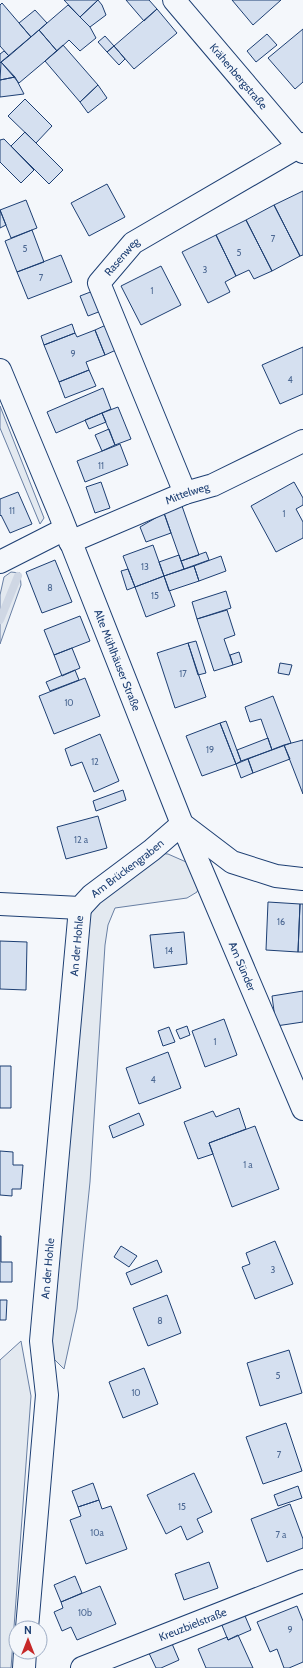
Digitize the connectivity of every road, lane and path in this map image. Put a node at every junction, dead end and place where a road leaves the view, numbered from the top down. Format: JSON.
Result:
{"nodes":[{"id":1,"x":174,"y":0,"type":"edge"},
{"id":2,"x":301,"y":148,"type":"edge"},
{"id":3,"x":0,"y":370,"type":"edge"},
{"id":4,"x":303,"y":441,"type":"edge"},
{"id":5,"x":185,"y":493,"type":"junction"},
{"id":6,"x":68,"y":535,"type":"junction"},
{"id":7,"x":0,"y":562,"type":"edge"},
{"id":8,"x":182,"y":824,"type":"junction"},
{"id":9,"x":303,"y":879,"type":"edge"},
{"id":10,"x":0,"y":904,"type":"edge"},
{"id":11,"x":80,"y":908,"type":"junction"},
{"id":12,"x":303,"y":1109,"type":"edge"},
{"id":13,"x":303,"y":1581,"type":"edge"},
{"id":14,"x":29,"y":1620,"type":"edge"},
{"id":15,"x":82,"y":1668,"type":"edge"}],
"edges":[{"from":1,"to":2,"type":"street","name":"Krähenbergstraße"},
{"from":2,"to":5,"type":"street","name":"Rasenweg"},
{"from":3,"to":6,"type":"street","name":"Alte Mühlhäuser Straße"},
{"from":4,"to":5,"type":"street","name":"Mittelweg"},
{"from":5,"to":6,"type":"street","name":"Mittelweg"},
{"from":6,"to":7,"type":"street","name":"Mittelweg"},
{"from":6,"to":8,"type":"street","name":"Alte Mühlhäuser Straße"},
{"from":8,"to":9,"type":"street"},
{"from":8,"to":11,"type":"street","name":"Am Brückengraben"},
{"from":8,"to":12,"type":"street","name":"Am Sünder"},
{"from":10,"to":11,"type":"street"},
{"from":11,"to":14,"type":"street","name":"An der Hohle"},
{"from":13,"to":15,"type":"street","name":"Kreuzbielstraße"}]}
